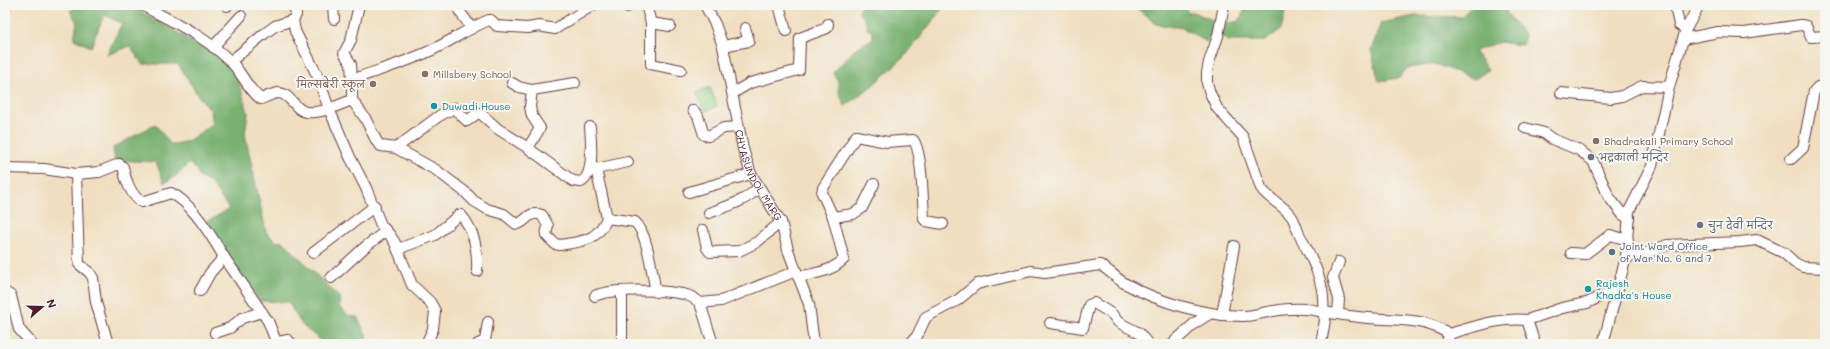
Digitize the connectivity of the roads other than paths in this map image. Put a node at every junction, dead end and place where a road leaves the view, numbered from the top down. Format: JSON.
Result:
{"nodes":[{"id":1,"x":142,"y":5,"type":"edge"},
{"id":2,"x":294,"y":5,"type":"edge"},
{"id":3,"x":333,"y":5,"type":"edge"},
{"id":4,"x":359,"y":5,"type":"edge"},
{"id":5,"x":457,"y":5,"type":"edge"},
{"id":6,"x":593,"y":5,"type":"edge"},
{"id":7,"x":622,"y":5,"type":"edge"},
{"id":8,"x":631,"y":5,"type":"edge"},
{"id":9,"x":646,"y":5,"type":"edge"},
{"id":10,"x":780,"y":5,"type":"edge"},
{"id":11,"x":1224,"y":5,"type":"edge"},
{"id":12,"x":1675,"y":5,"type":"edge"},
{"id":13,"x":1699,"y":5,"type":"edge"},
{"id":14,"x":708,"y":6,"type":"edge"},
{"id":15,"x":242,"y":16,"type":"dead end"},
{"id":16,"x":334,"y":19,"type":"dead end"},
{"id":17,"x":292,"y":20,"type":"junction"},
{"id":18,"x":651,"y":23,"type":"junction"},
{"id":19,"x":828,"y":24,"type":"dead end"},
{"id":20,"x":670,"y":26,"type":"dead end"},
{"id":21,"x":745,"y":28,"type":"dead end"},
{"id":22,"x":1686,"y":28,"type":"junction"},
{"id":23,"x":470,"y":29,"type":"junction"},
{"id":24,"x":786,"y":31,"type":"dead end"},
{"id":25,"x":1825,"y":36,"type":"edge"},
{"id":26,"x":1683,"y":39,"type":"junction"},
{"id":27,"x":212,"y":46,"type":"junction"},
{"id":28,"x":724,"y":46,"type":"junction"},
{"id":29,"x":231,"y":61,"type":"junction"},
{"id":30,"x":681,"y":70,"type":"dead end"},
{"id":31,"x":352,"y":81,"type":"junction"},
{"id":32,"x":575,"y":82,"type":"dead end"},
{"id":33,"x":512,"y":83,"type":"dead end"},
{"id":34,"x":1825,"y":86,"type":"edge"},
{"id":35,"x":1669,"y":87,"type":"junction"},
{"id":36,"x":532,"y":90,"type":"junction"},
{"id":37,"x":733,"y":93,"type":"junction"},
{"id":38,"x":1561,"y":93,"type":"dead end"},
{"id":39,"x":352,"y":100,"type":"junction"},
{"id":40,"x":329,"y":109,"type":"junction"},
{"id":41,"x":693,"y":110,"type":"dead end"},
{"id":42,"x":590,"y":127,"type":"dead end"},
{"id":43,"x":738,"y":127,"type":"junction"},
{"id":44,"x":1525,"y":128,"type":"dead end"},
{"id":45,"x":396,"y":148,"type":"junction"},
{"id":46,"x":528,"y":148,"type":"junction"},
{"id":47,"x":1791,"y":158,"type":"dead end"},
{"id":48,"x":628,"y":162,"type":"dead end"},
{"id":49,"x":593,"y":167,"type":"junction"},
{"id":50,"x":5,"y":168,"type":"edge"},
{"id":51,"x":76,"y":174,"type":"junction"},
{"id":52,"x":751,"y":174,"type":"junction"},
{"id":53,"x":874,"y":184,"type":"dead end"},
{"id":54,"x":759,"y":187,"type":"junction"},
{"id":55,"x":689,"y":192,"type":"dead end"},
{"id":56,"x":375,"y":206,"type":"junction"},
{"id":57,"x":709,"y":213,"type":"dead end"},
{"id":58,"x":833,"y":217,"type":"junction"},
{"id":59,"x":606,"y":218,"type":"junction"},
{"id":60,"x":1629,"y":218,"type":"junction"},
{"id":61,"x":781,"y":222,"type":"junction"},
{"id":62,"x":943,"y":224,"type":"dead end"},
{"id":63,"x":703,"y":230,"type":"dead end"},
{"id":64,"x":386,"y":231,"type":"junction"},
{"id":65,"x":1628,"y":240,"type":"junction"},
{"id":66,"x":1234,"y":246,"type":"dead end"},
{"id":67,"x":398,"y":250,"type":"junction"},
{"id":68,"x":313,"y":253,"type":"dead end"},
{"id":69,"x":1571,"y":253,"type":"dead end"},
{"id":70,"x":224,"y":257,"type":"junction"},
{"id":71,"x":1626,"y":257,"type":"junction"},
{"id":72,"x":1338,"y":262,"type":"dead end"},
{"id":73,"x":1825,"y":268,"type":"edge"},
{"id":74,"x":477,"y":271,"type":"dead end"},
{"id":75,"x":797,"y":274,"type":"junction"},
{"id":76,"x":331,"y":278,"type":"dead end"},
{"id":77,"x":1618,"y":288,"type":"junction"},
{"id":78,"x":200,"y":291,"type":"dead end"},
{"id":79,"x":5,"y":292,"type":"edge"},
{"id":80,"x":622,"y":292,"type":"junction"},
{"id":81,"x":656,"y":292,"type":"junction"},
{"id":82,"x":595,"y":296,"type":"dead end"},
{"id":83,"x":700,"y":303,"type":"junction"},
{"id":84,"x":262,"y":312,"type":"junction"},
{"id":85,"x":1323,"y":312,"type":"junction"},
{"id":86,"x":1212,"y":313,"type":"junction"},
{"id":87,"x":1338,"y":314,"type":"junction"},
{"id":88,"x":1222,"y":315,"type":"junction"},
{"id":89,"x":1527,"y":320,"type":"junction"},
{"id":90,"x":488,"y":322,"type":"dead end"},
{"id":91,"x":1050,"y":323,"type":"dead end"},
{"id":92,"x":215,"y":333,"type":"dead end"},
{"id":93,"x":1448,"y":339,"type":"edge"},
{"id":94,"x":32,"y":344,"type":"edge"},
{"id":95,"x":108,"y":344,"type":"edge"},
{"id":96,"x":292,"y":344,"type":"edge"},
{"id":97,"x":426,"y":344,"type":"edge"},
{"id":98,"x":478,"y":344,"type":"edge"},
{"id":99,"x":622,"y":344,"type":"edge"},
{"id":100,"x":713,"y":344,"type":"edge"},
{"id":101,"x":814,"y":344,"type":"edge"},
{"id":102,"x":910,"y":344,"type":"edge"},
{"id":103,"x":1148,"y":344,"type":"edge"},
{"id":104,"x":1172,"y":344,"type":"edge"},
{"id":105,"x":1321,"y":344,"type":"edge"},
{"id":106,"x":1535,"y":344,"type":"edge"},
{"id":107,"x":1603,"y":344,"type":"edge"}],
"edges":[{"from":1,"to":27,"type":"street"},
{"from":2,"to":17,"type":"street"},
{"from":3,"to":16,"type":"street"},
{"from":4,"to":31,"type":"street"},
{"from":5,"to":23,"type":"street"},
{"from":6,"to":23,"type":"street"},
{"from":7,"to":8,"type":"street"},
{"from":9,"to":18,"type":"street"},
{"from":10,"to":24,"type":"street"},
{"from":11,"to":85,"type":"street"},
{"from":12,"to":22,"type":"street"},
{"from":13,"to":22,"type":"street"},
{"from":14,"to":28,"type":"street","name":"CHYASUNDOL MARG"},
{"from":15,"to":27,"type":"street"},
{"from":17,"to":29,"type":"street"},
{"from":17,"to":40,"type":"street"},
{"from":18,"to":20,"type":"street"},
{"from":18,"to":30,"type":"street"},
{"from":19,"to":37,"type":"street"},
{"from":21,"to":28,"type":"street"},
{"from":22,"to":26,"type":"street"},
{"from":23,"to":31,"type":"street"},
{"from":25,"to":26,"type":"street"},
{"from":26,"to":35,"type":"street"},
{"from":27,"to":29,"type":"street"},
{"from":28,"to":37,"type":"street","name":"CHYASUNDOL MARG"},
{"from":29,"to":40,"type":"street"},
{"from":31,"to":39,"type":"street"},
{"from":32,"to":36,"type":"street"},
{"from":33,"to":36,"type":"street"},
{"from":34,"to":47,"type":"street"},
{"from":35,"to":38,"type":"street"},
{"from":35,"to":60,"type":"street"},
{"from":36,"to":46,"type":"street"},
{"from":37,"to":43,"type":"street","name":"CHYASUNDOL MARG"},
{"from":39,"to":40,"type":"street"},
{"from":39,"to":45,"type":"street"},
{"from":40,"to":56,"type":"street"},
{"from":41,"to":43,"type":"street"},
{"from":42,"to":49,"type":"street"},
{"from":43,"to":52,"type":"street","name":"CHYASUNDOL MARG"},
{"from":44,"to":60,"type":"street"},
{"from":45,"to":46,"type":"street"},
{"from":45,"to":59,"type":"street"},
{"from":46,"to":49,"type":"street"},
{"from":48,"to":49,"type":"street"},
{"from":49,"to":59,"type":"street"},
{"from":50,"to":51,"type":"street"},
{"from":51,"to":70,"type":"street"},
{"from":51,"to":95,"type":"street"},
{"from":52,"to":54,"type":"street","name":"CHYASUNDOL MARG"},
{"from":52,"to":55,"type":"street"},
{"from":53,"to":58,"type":"street"},
{"from":54,"to":57,"type":"street"},
{"from":54,"to":61,"type":"street","name":"CHYASUNDOL MARG"},
{"from":56,"to":64,"type":"street"},
{"from":56,"to":68,"type":"street"},
{"from":58,"to":62,"type":"street"},
{"from":58,"to":75,"type":"street"},
{"from":59,"to":81,"type":"street"},
{"from":60,"to":65,"type":"street"},
{"from":61,"to":63,"type":"street"},
{"from":61,"to":75,"type":"street","name":"CHYASUNDOL MARG"},
{"from":64,"to":67,"type":"street"},
{"from":64,"to":76,"type":"street"},
{"from":65,"to":69,"type":"street"},
{"from":65,"to":71,"type":"street"},
{"from":66,"to":88,"type":"street"},
{"from":67,"to":74,"type":"street"},
{"from":67,"to":97,"type":"street"},
{"from":70,"to":78,"type":"street"},
{"from":70,"to":84,"type":"street"},
{"from":71,"to":73,"type":"street"},
{"from":71,"to":77,"type":"street"},
{"from":72,"to":87,"type":"street"},
{"from":75,"to":83,"type":"street"},
{"from":75,"to":101,"type":"street","name":"CHYASUNDOL MARG"},
{"from":77,"to":89,"type":"street"},
{"from":77,"to":107,"type":"street"},
{"from":79,"to":94,"type":"street"},
{"from":80,"to":81,"type":"street"},
{"from":80,"to":82,"type":"street"},
{"from":80,"to":99,"type":"street"},
{"from":81,"to":83,"type":"street"},
{"from":83,"to":100,"type":"street"},
{"from":84,"to":92,"type":"street"},
{"from":84,"to":96,"type":"street"},
{"from":85,"to":87,"type":"street"},
{"from":85,"to":88,"type":"street"},
{"from":85,"to":105,"type":"street"},
{"from":86,"to":88,"type":"street"},
{"from":86,"to":102,"type":"street"},
{"from":86,"to":104,"type":"street"},
{"from":87,"to":93,"type":"street"},
{"from":89,"to":93,"type":"street"},
{"from":89,"to":106,"type":"street"},
{"from":90,"to":98,"type":"street"},
{"from":91,"to":103,"type":"street"}]}
